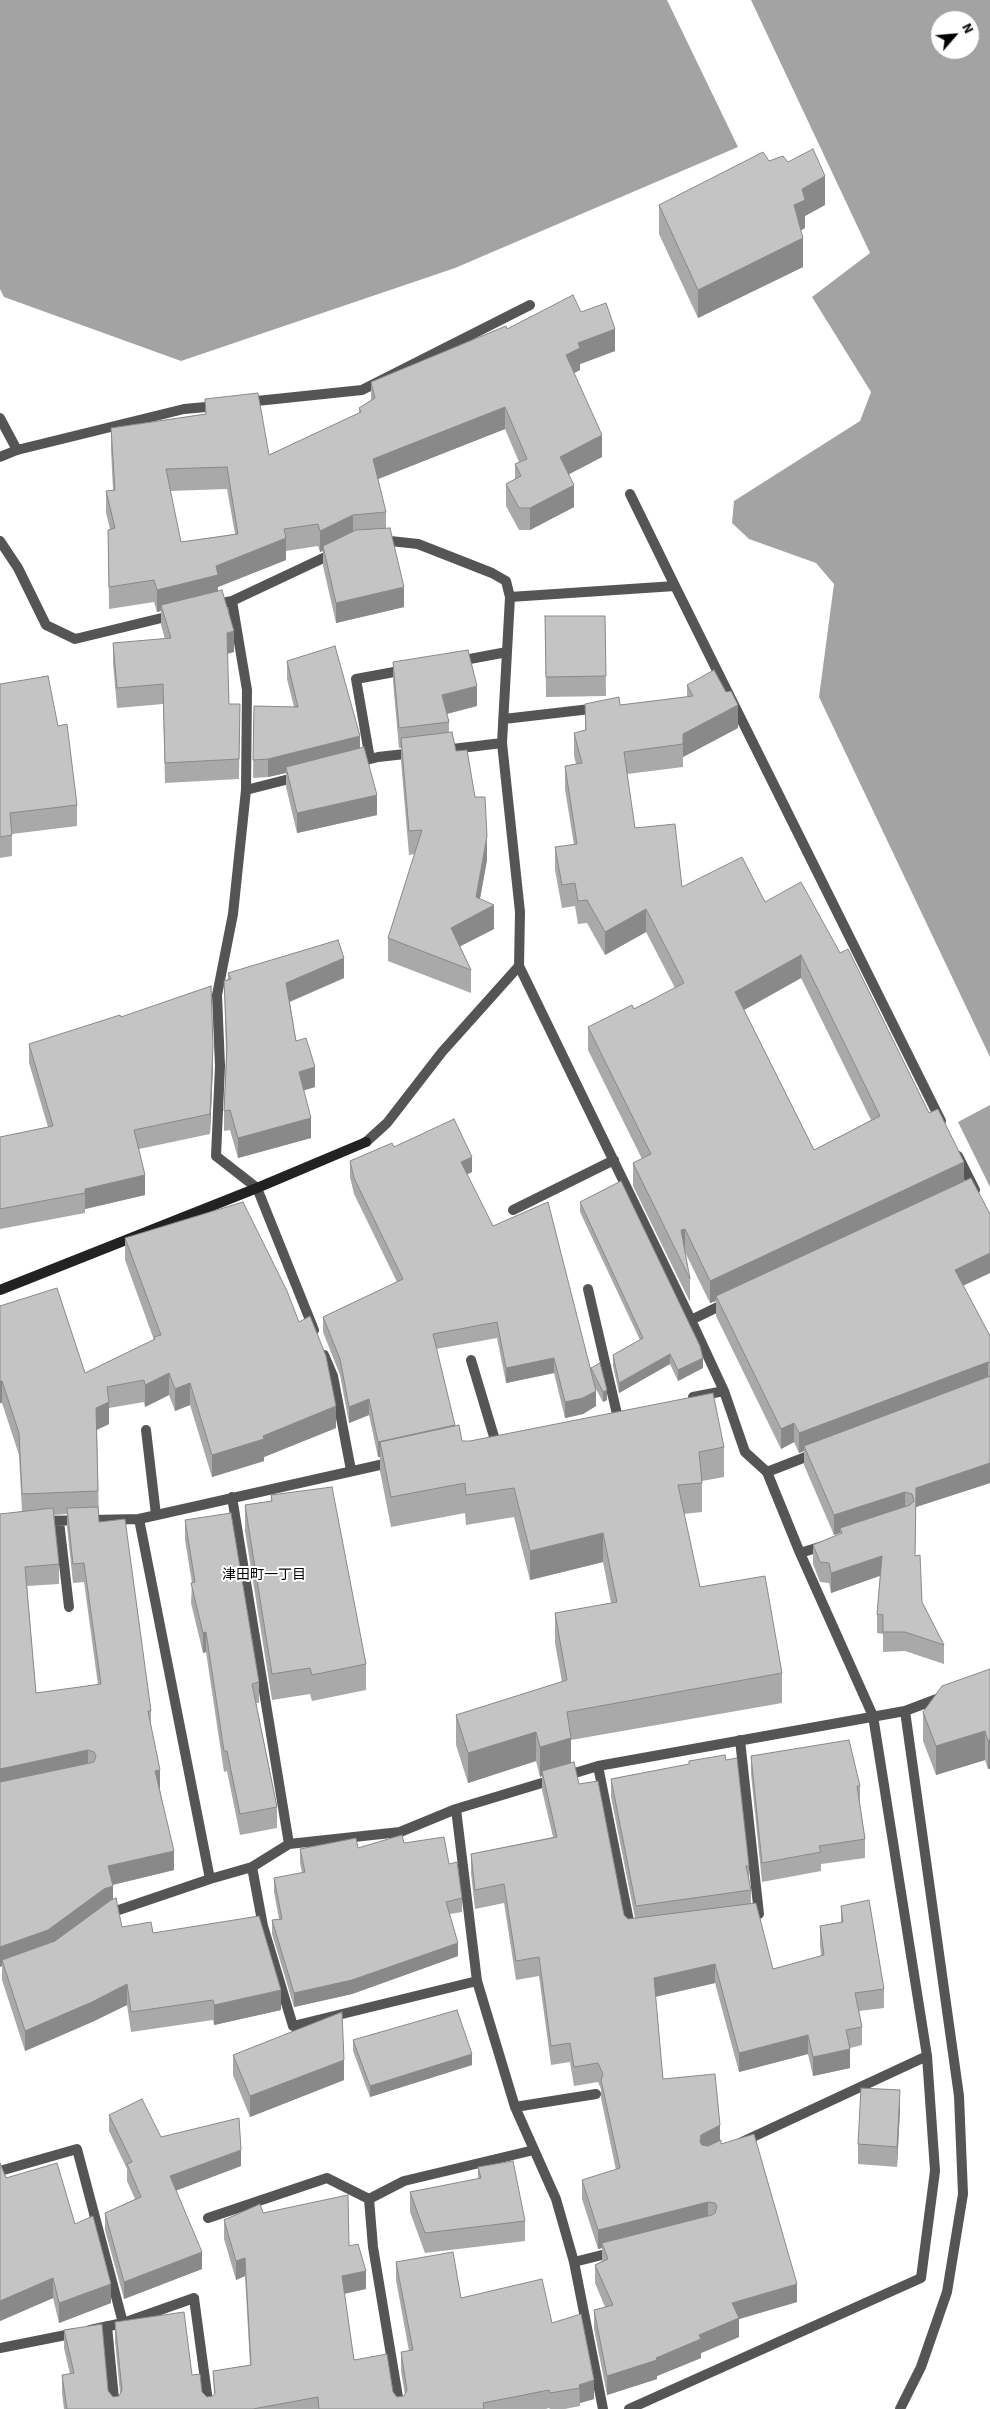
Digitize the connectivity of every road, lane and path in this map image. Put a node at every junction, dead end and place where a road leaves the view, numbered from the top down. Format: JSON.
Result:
{"nodes":[{"id":1,"x":530,"y":305,"type":"dead end"},
{"id":2,"x":0,"y":418,"type":"edge"},
{"id":3,"x":17,"y":450,"type":"junction"},
{"id":4,"x":0,"y":457,"type":"edge"},
{"id":5,"x":630,"y":494,"type":"dead end"},
{"id":6,"x":0,"y":541,"type":"edge"},
{"id":7,"x":373,"y":541,"type":"edge"},
{"id":8,"x":345,"y":548,"type":"edge"},
{"id":9,"x":675,"y":586,"type":"junction"},
{"id":10,"x":510,"y":597,"type":"junction"},
{"id":11,"x":232,"y":600,"type":"junction"},
{"id":12,"x":204,"y":607,"type":"edge"},
{"id":13,"x":186,"y":612,"type":"edge"},
{"id":14,"x":507,"y":652,"type":"junction"},
{"id":15,"x":450,"y":662,"type":"edge"},
{"id":16,"x":412,"y":669,"type":"edge"},
{"id":17,"x":608,"y":707,"type":"edge"},
{"id":18,"x":504,"y":719,"type":"junction"},
{"id":19,"x":502,"y":743,"type":"junction"},
{"id":20,"x":370,"y":760,"type":"junction"},
{"id":21,"x":341,"y":766,"type":"edge"},
{"id":22,"x":303,"y":776,"type":"edge"},
{"id":23,"x":246,"y":790,"type":"junction"},
{"id":24,"x":520,"y":966,"type":"junction"},
{"id":25,"x":614,"y":1160,"type":"junction"},
{"id":26,"x":257,"y":1188,"type":"junction"},
{"id":27,"x":972,"y":1192,"type":"edge"},
{"id":28,"x":513,"y":1210,"type":"dead end"},
{"id":29,"x":588,"y":1289,"type":"dead end"},
{"id":30,"x":0,"y":1290,"type":"edge"},
{"id":31,"x":735,"y":1299,"type":"edge"},
{"id":32,"x":691,"y":1320,"type":"junction"},
{"id":33,"x":471,"y":1360,"type":"dead end"},
{"id":34,"x":724,"y":1391,"type":"junction"},
{"id":35,"x":685,"y":1399,"type":"edge"},
{"id":36,"x":617,"y":1414,"type":"edge"},
{"id":37,"x":146,"y":1430,"type":"dead end"},
{"id":38,"x":495,"y":1440,"type":"edge"},
{"id":39,"x":823,"y":1451,"type":"edge"},
{"id":40,"x":399,"y":1460,"type":"edge"},
{"id":41,"x":351,"y":1470,"type":"junction"},
{"id":42,"x":767,"y":1472,"type":"junction"},
{"id":43,"x":232,"y":1497,"type":"junction"},
{"id":44,"x":156,"y":1515,"type":"junction"},
{"id":45,"x":139,"y":1519,"type":"junction"},
{"id":46,"x":59,"y":1521,"type":"junction"},
{"id":47,"x":29,"y":1522,"type":"edge"},
{"id":48,"x":836,"y":1542,"type":"edge"},
{"id":49,"x":800,"y":1553,"type":"junction"},
{"id":50,"x":69,"y":1607,"type":"dead end"},
{"id":51,"x":956,"y":1692,"type":"edge"},
{"id":52,"x":905,"y":1711,"type":"junction"},
{"id":53,"x":873,"y":1716,"type":"junction"},
{"id":54,"x":740,"y":1740,"type":"junction"},
{"id":55,"x":598,"y":1766,"type":"junction"},
{"id":56,"x":456,"y":1809,"type":"junction"},
{"id":57,"x":289,"y":1844,"type":"junction"},
{"id":58,"x":252,"y":1868,"type":"junction"},
{"id":59,"x":210,"y":1879,"type":"junction"},
{"id":60,"x":732,"y":1918,"type":"edge"},
{"id":61,"x":101,"y":1919,"type":"edge"},
{"id":62,"x":640,"y":1931,"type":"edge"},
{"id":63,"x":477,"y":1981,"type":"junction"},
{"id":64,"x":927,"y":2056,"type":"junction"},
{"id":65,"x":596,"y":2094,"type":"dead end"},
{"id":66,"x":515,"y":2107,"type":"junction"},
{"id":67,"x":732,"y":2146,"type":"edge"},
{"id":68,"x":534,"y":2150,"type":"junction"},
{"id":69,"x":0,"y":2171,"type":"edge"},
{"id":70,"x":369,"y":2198,"type":"junction"},
{"id":71,"x":208,"y":2218,"type":"dead end"},
{"id":72,"x":623,"y":2249,"type":"edge"},
{"id":73,"x":574,"y":2262,"type":"junction"},
{"id":74,"x":123,"y":2323,"type":"junction"},
{"id":75,"x":107,"y":2326,"type":"junction"},
{"id":76,"x":0,"y":2348,"type":"edge"},
{"id":77,"x":114,"y":2409,"type":"edge"},
{"id":78,"x":209,"y":2409,"type":"edge"},
{"id":79,"x":400,"y":2409,"type":"edge"},
{"id":80,"x":602,"y":2409,"type":"edge"},
{"id":81,"x":628,"y":2409,"type":"edge"},
{"id":82,"x":900,"y":2409,"type":"edge"}],
"edges":[{"from":1,"to":3,"type":"street"},
{"from":2,"to":3,"type":"street"},
{"from":3,"to":4,"type":"street"},
{"from":5,"to":9,"type":"street"},
{"from":6,"to":13,"type":"street"},
{"from":7,"to":10,"type":"street"},
{"from":8,"to":11,"type":"street"},
{"from":9,"to":10,"type":"street"},
{"from":9,"to":27,"type":"street"},
{"from":10,"to":14,"type":"street"},
{"from":11,"to":12,"type":"street"},
{"from":11,"to":23,"type":"street"},
{"from":14,"to":15,"type":"street"},
{"from":14,"to":18,"type":"street"},
{"from":16,"to":20,"type":"street"},
{"from":17,"to":18,"type":"street"},
{"from":18,"to":19,"type":"street"},
{"from":19,"to":20,"type":"street"},
{"from":19,"to":24,"type":"street"},
{"from":20,"to":21,"type":"street"},
{"from":22,"to":23,"type":"street"},
{"from":23,"to":26,"type":"street"},
{"from":24,"to":25,"type":"street"},
{"from":24,"to":26,"type":"street"},
{"from":25,"to":28,"type":"street"},
{"from":25,"to":32,"type":"street"},
{"from":26,"to":30,"type":"street"},
{"from":26,"to":41,"type":"street"},
{"from":29,"to":36,"type":"street"},
{"from":31,"to":32,"type":"street"},
{"from":32,"to":34,"type":"street"},
{"from":33,"to":38,"type":"street"},
{"from":34,"to":35,"type":"street"},
{"from":34,"to":42,"type":"street"},
{"from":37,"to":44,"type":"street"},
{"from":39,"to":42,"type":"street"},
{"from":40,"to":41,"type":"street"},
{"from":41,"to":43,"type":"street"},
{"from":42,"to":49,"type":"street"},
{"from":43,"to":44,"type":"street"},
{"from":43,"to":57,"type":"street"},
{"from":44,"to":45,"type":"street"},
{"from":45,"to":46,"type":"street"},
{"from":45,"to":59,"type":"street"},
{"from":46,"to":47,"type":"street"},
{"from":46,"to":50,"type":"street"},
{"from":48,"to":49,"type":"street"},
{"from":49,"to":53,"type":"street"},
{"from":51,"to":52,"type":"street"},
{"from":52,"to":53,"type":"street"},
{"from":52,"to":82,"type":"street"},
{"from":53,"to":54,"type":"street"},
{"from":53,"to":64,"type":"street"},
{"from":54,"to":55,"type":"street"},
{"from":54,"to":60,"type":"street"},
{"from":55,"to":56,"type":"street"},
{"from":55,"to":62,"type":"street"},
{"from":56,"to":57,"type":"street"},
{"from":56,"to":63,"type":"street"},
{"from":57,"to":58,"type":"street"},
{"from":58,"to":59,"type":"street"},
{"from":58,"to":63,"type":"street"},
{"from":59,"to":61,"type":"street"},
{"from":63,"to":66,"type":"street"},
{"from":64,"to":67,"type":"street"},
{"from":64,"to":81,"type":"street"},
{"from":65,"to":66,"type":"street"},
{"from":66,"to":68,"type":"street"},
{"from":68,"to":70,"type":"street"},
{"from":68,"to":73,"type":"street"},
{"from":69,"to":74,"type":"street"},
{"from":70,"to":71,"type":"street"},
{"from":70,"to":79,"type":"street"},
{"from":72,"to":73,"type":"street"},
{"from":73,"to":80,"type":"street"},
{"from":74,"to":75,"type":"street"},
{"from":74,"to":78,"type":"street"},
{"from":75,"to":76,"type":"street"},
{"from":75,"to":77,"type":"street"}]}
